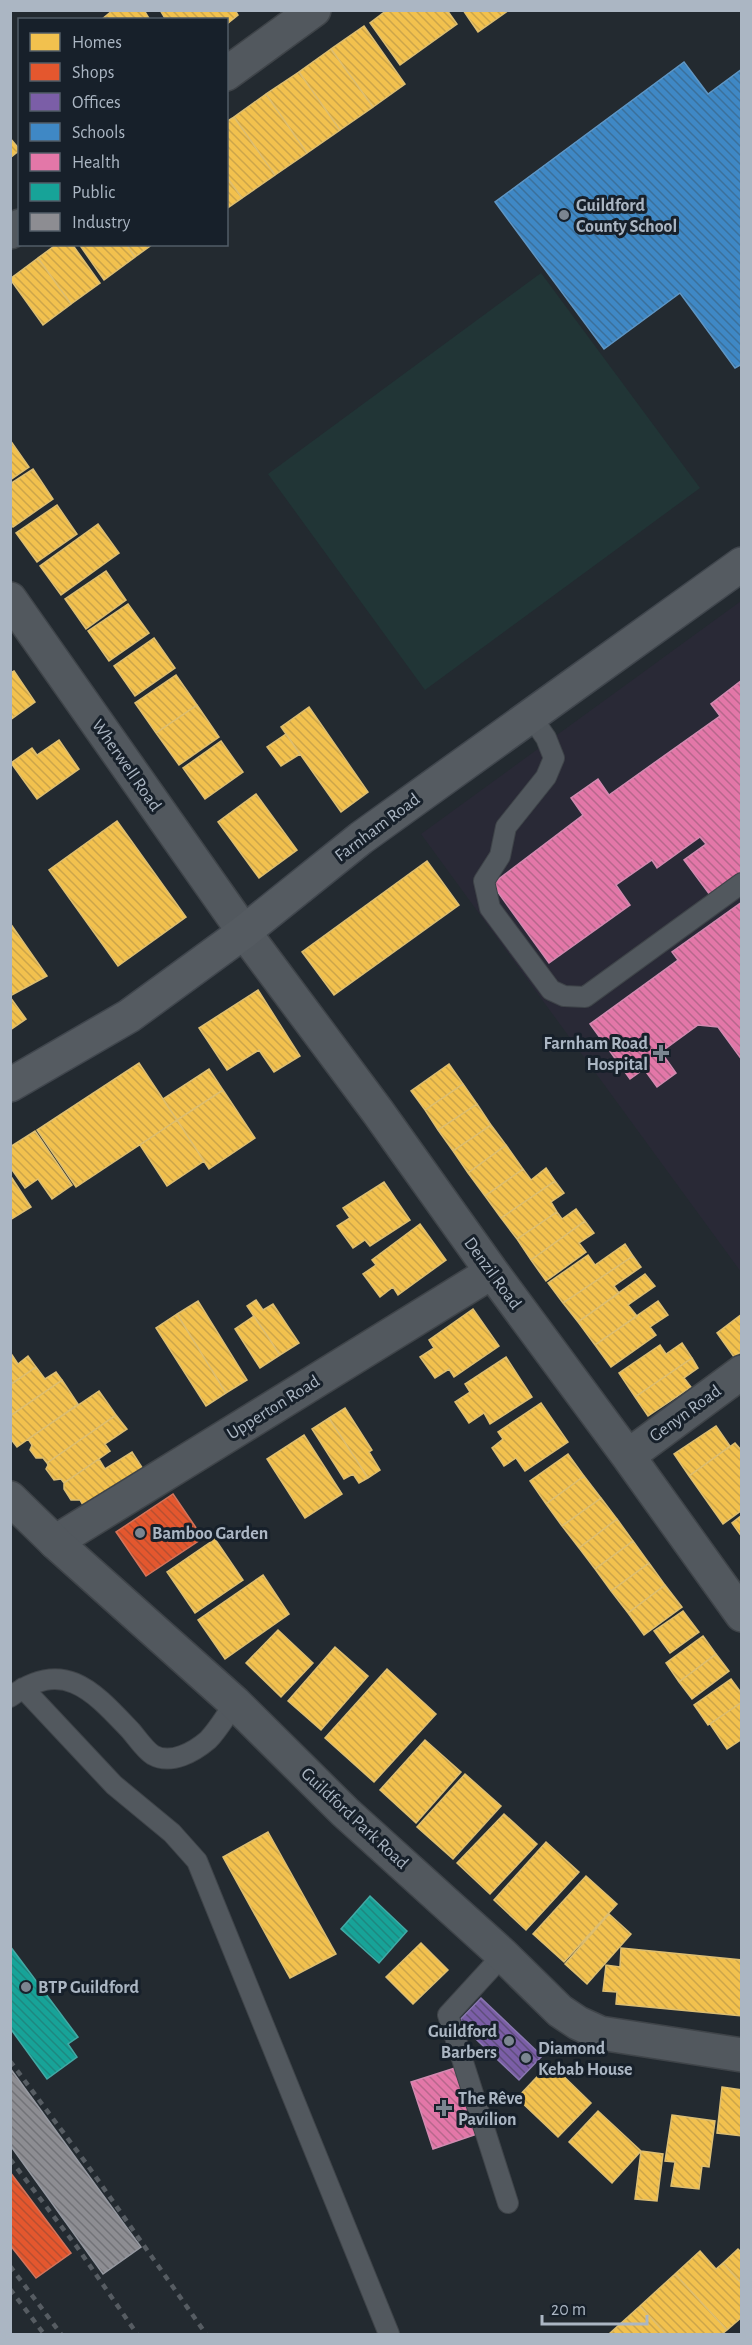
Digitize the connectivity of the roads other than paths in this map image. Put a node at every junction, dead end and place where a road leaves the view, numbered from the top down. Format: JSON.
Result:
{"nodes":[{"id":1,"x":314,"y":10,"type":"edge"},
{"id":2,"x":228,"y":73,"type":"edge"},
{"id":3,"x":741,"y":564,"type":"edge"},
{"id":4,"x":14,"y":609,"type":"edge"},
{"id":5,"x":530,"y":716,"type":"junction"},
{"id":6,"x":741,"y":883,"type":"edge"},
{"id":7,"x":244,"y":932,"type":"junction"},
{"id":8,"x":10,"y":1085,"type":"edge"},
{"id":9,"x":492,"y":1272,"type":"junction"},
{"id":10,"x":741,"y":1372,"type":"edge"},
{"id":11,"x":628,"y":1456,"type":"junction"},
{"id":12,"x":10,"y":1498,"type":"edge"},
{"id":13,"x":55,"y":1542,"type":"junction"},
{"id":14,"x":741,"y":1615,"type":"edge"},
{"id":15,"x":17,"y":1693,"type":"edge"},
{"id":16,"x":235,"y":1702,"type":"junction"},
{"id":17,"x":503,"y":1955,"type":"junction"},
{"id":18,"x":741,"y":2055,"type":"edge"},
{"id":19,"x":508,"y":2203,"type":"dead end"},
{"id":20,"x":389,"y":2334,"type":"edge"}],
"edges":[{"from":1,"to":2,"type":"street"},
{"from":3,"to":5,"type":"main road","name":"Farnham Road"},
{"from":4,"to":7,"type":"street","name":"Wherwell Road"},
{"from":5,"to":6,"type":"lane"},
{"from":5,"to":7,"type":"main road","name":"Farnham Road"},
{"from":7,"to":8,"type":"main road","name":"Farnham Road"},
{"from":7,"to":9,"type":"street","name":"Denzil Road"},
{"from":9,"to":11,"type":"street","name":"Denzil Road"},
{"from":9,"to":13,"type":"street","name":"Upperton Road"},
{"from":10,"to":11,"type":"street","name":"Genyn Road"},
{"from":11,"to":14,"type":"street","name":"Denzil Road"},
{"from":12,"to":13,"type":"street","name":"Guildford Park Road"},
{"from":13,"to":16,"type":"street","name":"Guildford Park Road"},
{"from":15,"to":16,"type":"lane"},
{"from":15,"to":20,"type":"lane"},
{"from":16,"to":17,"type":"street","name":"Guildford Park Road"},
{"from":17,"to":18,"type":"street","name":"Guildford Park Road"},
{"from":17,"to":19,"type":"lane"}]}
